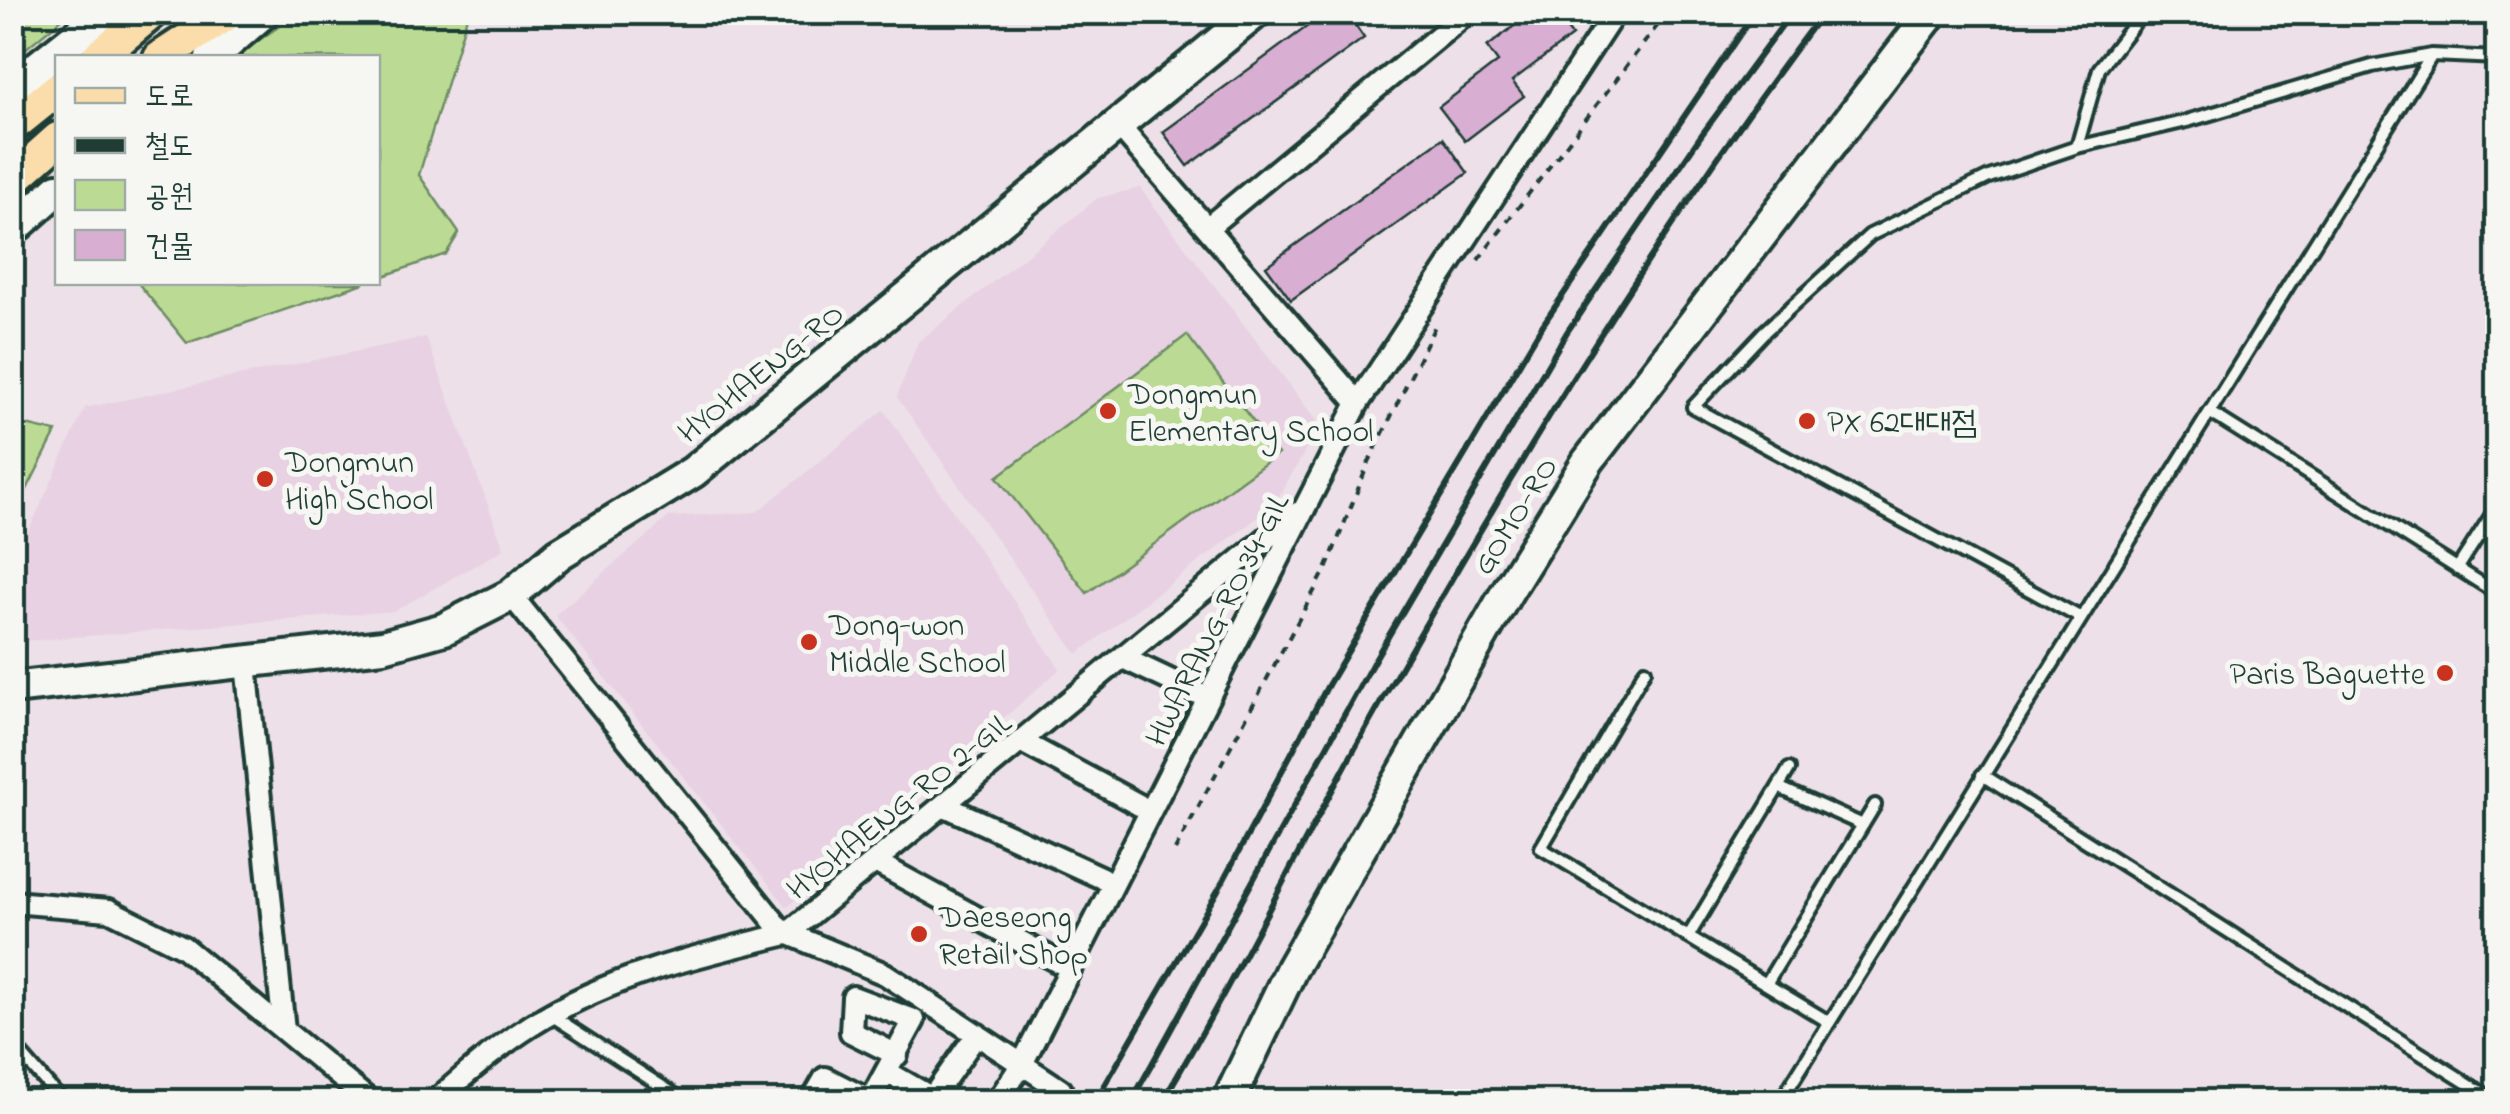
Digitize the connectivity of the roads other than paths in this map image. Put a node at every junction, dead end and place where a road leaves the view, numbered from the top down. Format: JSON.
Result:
{"nodes":[{"id":1,"x":107,"y":12,"type":"edge"},
{"id":2,"x":152,"y":12,"type":"edge"},
{"id":3,"x":264,"y":12,"type":"edge"},
{"id":4,"x":1256,"y":12,"type":"edge"},
{"id":5,"x":1468,"y":12,"type":"edge"},
{"id":6,"x":1615,"y":12,"type":"edge"},
{"id":7,"x":1932,"y":12,"type":"edge"},
{"id":8,"x":2142,"y":12,"type":"edge"},
{"id":9,"x":220,"y":18,"type":"edge"},
{"id":10,"x":101,"y":55,"type":"edge"},
{"id":11,"x":164,"y":55,"type":"edge"},
{"id":12,"x":214,"y":55,"type":"edge"},
{"id":13,"x":2432,"y":55,"type":"junction"},
{"id":14,"x":2498,"y":58,"type":"edge"},
{"id":15,"x":12,"y":86,"type":"edge"},
{"id":16,"x":55,"y":92,"type":"edge"},
{"id":17,"x":1118,"y":125,"type":"junction"},
{"id":18,"x":12,"y":126,"type":"edge"},
{"id":19,"x":55,"y":141,"type":"edge"},
{"id":20,"x":2077,"y":147,"type":"junction"},
{"id":21,"x":12,"y":180,"type":"edge"},
{"id":22,"x":55,"y":192,"type":"edge"},
{"id":23,"x":1206,"y":228,"type":"junction"},
{"id":24,"x":12,"y":230,"type":"edge"},
{"id":25,"x":1358,"y":403,"type":"junction"},
{"id":26,"x":2211,"y":413,"type":"junction"},
{"id":27,"x":2498,"y":505,"type":"edge"},
{"id":28,"x":1306,"y":507,"type":"junction"},
{"id":29,"x":2458,"y":568,"type":"junction"},
{"id":30,"x":511,"y":594,"type":"junction"},
{"id":31,"x":2498,"y":594,"type":"edge"},
{"id":32,"x":2081,"y":618,"type":"junction"},
{"id":33,"x":1123,"y":658,"type":"junction"},
{"id":34,"x":246,"y":664,"type":"junction"},
{"id":35,"x":1645,"y":670,"type":"dead end"},
{"id":36,"x":12,"y":688,"type":"edge"},
{"id":37,"x":1197,"y":693,"type":"dead end"},
{"id":38,"x":1022,"y":742,"type":"junction"},
{"id":39,"x":1789,"y":769,"type":"dead end"},
{"id":40,"x":1982,"y":775,"type":"junction"},
{"id":41,"x":1778,"y":788,"type":"junction"},
{"id":42,"x":1139,"y":805,"type":"dead end"},
{"id":43,"x":1875,"y":805,"type":"dead end"},
{"id":44,"x":946,"y":806,"type":"junction"},
{"id":45,"x":1863,"y":825,"type":"junction"},
{"id":46,"x":876,"y":863,"type":"junction"},
{"id":47,"x":1102,"y":878,"type":"dead end"},
{"id":48,"x":12,"y":902,"type":"edge"},
{"id":49,"x":787,"y":934,"type":"junction"},
{"id":50,"x":1688,"y":937,"type":"junction"},
{"id":51,"x":1058,"y":962,"type":"dead end"},
{"id":52,"x":1766,"y":984,"type":"junction"},
{"id":53,"x":550,"y":1014,"type":"junction"},
{"id":54,"x":1829,"y":1022,"type":"junction"},
{"id":55,"x":284,"y":1030,"type":"junction"},
{"id":56,"x":12,"y":1033,"type":"edge"},
{"id":57,"x":977,"y":1034,"type":"junction"},
{"id":58,"x":14,"y":1051,"type":"edge"},
{"id":59,"x":1022,"y":1064,"type":"junction"},
{"id":60,"x":1061,"y":1090,"type":"tunnel mouth"},
{"id":61,"x":63,"y":1102,"type":"edge"},
{"id":62,"x":371,"y":1102,"type":"edge"},
{"id":63,"x":434,"y":1102,"type":"edge"},
{"id":64,"x":686,"y":1102,"type":"edge"},
{"id":65,"x":811,"y":1102,"type":"edge"},
{"id":66,"x":997,"y":1102,"type":"edge"},
{"id":67,"x":1228,"y":1102,"type":"edge"},
{"id":68,"x":1780,"y":1102,"type":"edge"},
{"id":69,"x":2497,"y":1102,"type":"edge"}],
"edges":[{"from":1,"to":15,"type":"main road"},
{"from":2,"to":10,"type":"main road"},
{"from":3,"to":12,"type":"main road"},
{"from":4,"to":17,"type":"main road","name":"HYOHAENG-RO"},
{"from":5,"to":23,"type":"street"},
{"from":6,"to":25,"type":"street","name":"HWARANG-RO 34-GIL"},
{"from":7,"to":67,"type":"main road","name":"GOMO-RO"},
{"from":8,"to":20,"type":"lane"},
{"from":9,"to":11,"type":"main road"},
{"from":13,"to":14,"type":"lane"},
{"from":13,"to":20,"type":"lane"},
{"from":13,"to":26,"type":"lane"},
{"from":16,"to":18,"type":"main road"},
{"from":17,"to":23,"type":"street"},
{"from":17,"to":30,"type":"main road","name":"HYOHAENG-RO"},
{"from":19,"to":21,"type":"main road"},
{"from":20,"to":32,"type":"lane"},
{"from":22,"to":24,"type":"main road"},
{"from":23,"to":25,"type":"street"},
{"from":25,"to":28,"type":"street","name":"HWARANG-RO 34-GIL"},
{"from":26,"to":29,"type":"lane"},
{"from":26,"to":32,"type":"lane"},
{"from":27,"to":29,"type":"lane"},
{"from":28,"to":33,"type":"street","name":"HYOHAENG-RO 2-GIL"},
{"from":28,"to":59,"type":"street","name":"HWARANG-RO 34-GIL"},
{"from":29,"to":31,"type":"lane"},
{"from":30,"to":34,"type":"main road","name":"HYOHAENG-RO"},
{"from":30,"to":49,"type":"street"},
{"from":32,"to":40,"type":"lane"},
{"from":33,"to":37,"type":"street"},
{"from":33,"to":38,"type":"street","name":"HYOHAENG-RO 2-GIL"},
{"from":34,"to":36,"type":"main road","name":"HYOHAENG-RO"},
{"from":34,"to":55,"type":"street"},
{"from":35,"to":50,"type":"lane"},
{"from":38,"to":42,"type":"street"},
{"from":38,"to":44,"type":"street","name":"HYOHAENG-RO 2-GIL"},
{"from":39,"to":41,"type":"lane"},
{"from":40,"to":54,"type":"lane"},
{"from":40,"to":69,"type":"lane"},
{"from":41,"to":45,"type":"lane"},
{"from":41,"to":50,"type":"lane"},
{"from":43,"to":45,"type":"lane"},
{"from":44,"to":46,"type":"street","name":"HYOHAENG-RO 2-GIL"},
{"from":44,"to":47,"type":"street"},
{"from":45,"to":52,"type":"lane"},
{"from":46,"to":49,"type":"street","name":"HYOHAENG-RO 2-GIL"},
{"from":46,"to":51,"type":"street"},
{"from":48,"to":55,"type":"street"},
{"from":49,"to":53,"type":"street","name":"HYOHAENG-RO 2-GIL"},
{"from":49,"to":57,"type":"street"},
{"from":50,"to":52,"type":"lane"},
{"from":52,"to":54,"type":"lane"},
{"from":53,"to":63,"type":"street","name":"HYOHAENG-RO 2-GIL"},
{"from":53,"to":64,"type":"lane"},
{"from":54,"to":68,"type":"lane"},
{"from":55,"to":62,"type":"street"},
{"from":56,"to":58,"type":"lane"},
{"from":57,"to":59,"type":"street"},
{"from":57,"to":65,"type":"street"},
{"from":58,"to":61,"type":"lane"},
{"from":59,"to":60,"type":"street"},
{"from":59,"to":66,"type":"street","name":"HWARANG-RO 34-GIL"}]}
